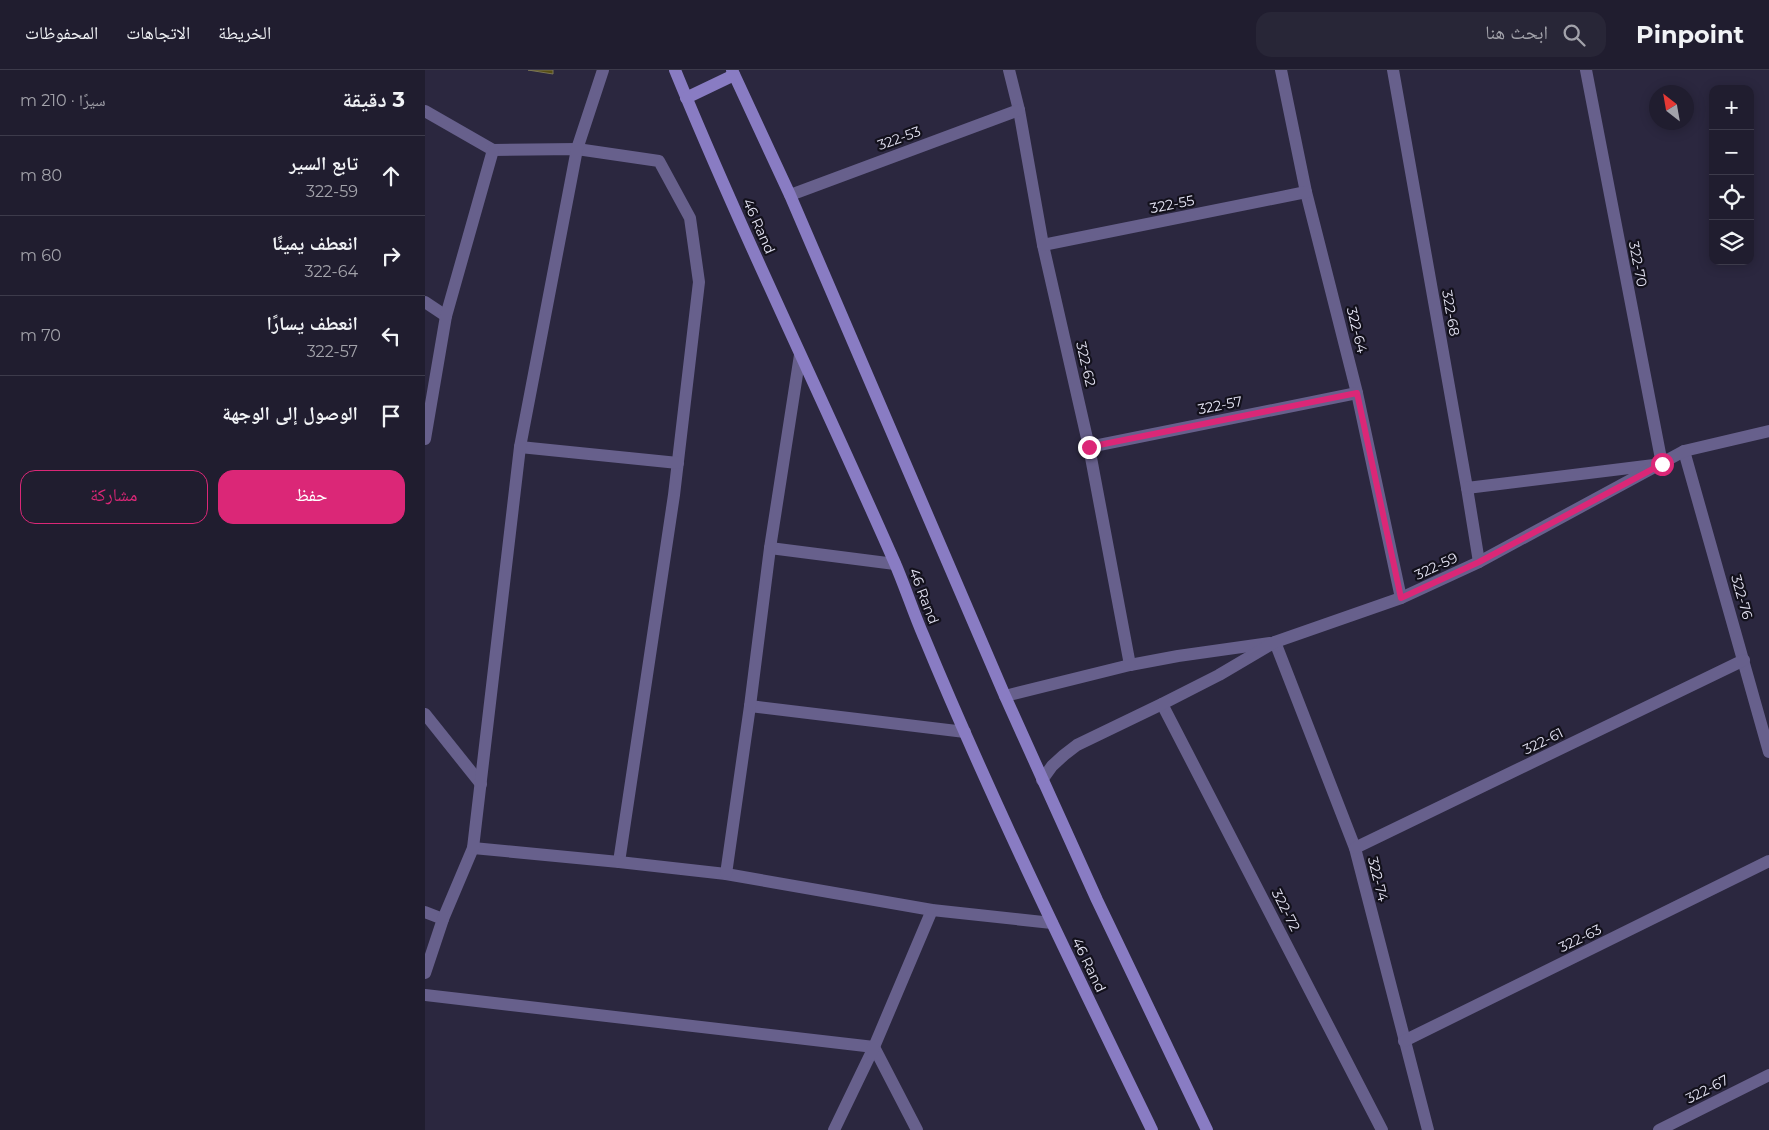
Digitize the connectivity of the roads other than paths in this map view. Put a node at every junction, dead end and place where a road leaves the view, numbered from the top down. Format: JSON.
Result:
{"nodes":[{"id":1,"x":603,"y":70,"type":"edge"},
{"id":2,"x":675,"y":70,"type":"edge"},
{"id":3,"x":1009,"y":70,"type":"edge"},
{"id":4,"x":1281,"y":70,"type":"edge"},
{"id":5,"x":1393,"y":70,"type":"edge"},
{"id":6,"x":1586,"y":70,"type":"edge"},
{"id":7,"x":733,"y":73,"type":"edge"},
{"id":8,"x":686,"y":98,"type":"junction"},
{"id":9,"x":1019,"y":110,"type":"junction"},
{"id":10,"x":425,"y":111,"type":"edge"},
{"id":11,"x":577,"y":149,"type":"junction"},
{"id":12,"x":493,"y":150,"type":"junction"},
{"id":13,"x":1307,"y":192,"type":"junction"},
{"id":14,"x":790,"y":195,"type":"junction"},
{"id":15,"x":1043,"y":245,"type":"junction"},
{"id":16,"x":425,"y":302,"type":"edge"},
{"id":17,"x":445,"y":316,"type":"junction"},
{"id":18,"x":800,"y":355,"type":"junction"},
{"id":19,"x":1357,"y":393,"type":"junction"},
{"id":20,"x":1769,"y":431,"type":"edge"},
{"id":21,"x":425,"y":438,"type":"edge"},
{"id":22,"x":520,"y":447,"type":"junction"},
{"id":23,"x":1089,"y":447,"type":"junction"},
{"id":24,"x":1684,"y":451,"type":"junction"},
{"id":25,"x":678,"y":463,"type":"junction"},
{"id":26,"x":1662,"y":464,"type":"junction"},
{"id":27,"x":1467,"y":488,"type":"junction"},
{"id":28,"x":770,"y":548,"type":"junction"},
{"id":29,"x":1479,"y":562,"type":"junction"},
{"id":30,"x":895,"y":564,"type":"junction"},
{"id":31,"x":1401,"y":598,"type":"junction"},
{"id":32,"x":1275,"y":642,"type":"junction"},
{"id":33,"x":1744,"y":660,"type":"junction"},
{"id":34,"x":1130,"y":665,"type":"junction"},
{"id":35,"x":1005,"y":696,"type":"junction"},
{"id":36,"x":1162,"y":704,"type":"junction"},
{"id":37,"x":750,"y":706,"type":"junction"},
{"id":38,"x":425,"y":714,"type":"edge"},
{"id":39,"x":965,"y":732,"type":"junction"},
{"id":40,"x":1769,"y":752,"type":"edge"},
{"id":41,"x":1042,"y":780,"type":"junction"},
{"id":42,"x":481,"y":784,"type":"junction"},
{"id":43,"x":473,"y":848,"type":"junction"},
{"id":44,"x":1355,"y":848,"type":"junction"},
{"id":45,"x":1769,"y":861,"type":"edge"},
{"id":46,"x":619,"y":862,"type":"junction"},
{"id":47,"x":726,"y":874,"type":"junction"},
{"id":48,"x":932,"y":910,"type":"junction"},
{"id":49,"x":425,"y":912,"type":"edge"},
{"id":50,"x":443,"y":919,"type":"junction"},
{"id":51,"x":1051,"y":923,"type":"junction"},
{"id":52,"x":425,"y":973,"type":"edge"},
{"id":53,"x":425,"y":995,"type":"edge"},
{"id":54,"x":1404,"y":1041,"type":"junction"},
{"id":55,"x":875,"y":1047,"type":"junction"},
{"id":56,"x":1769,"y":1075,"type":"edge"},
{"id":57,"x":834,"y":1130,"type":"edge"},
{"id":58,"x":917,"y":1130,"type":"edge"},
{"id":59,"x":1152,"y":1130,"type":"edge"},
{"id":60,"x":1207,"y":1130,"type":"edge"},
{"id":61,"x":1382,"y":1130,"type":"edge"},
{"id":62,"x":1428,"y":1130,"type":"edge"},
{"id":63,"x":1659,"y":1130,"type":"edge"}],
"edges":[{"from":1,"to":11,"type":"street"},
{"from":2,"to":8,"type":"main road","name":"46 Rand"},
{"from":3,"to":9,"type":"street","name":"322-62"},
{"from":4,"to":13,"type":"street","name":"322-64"},
{"from":5,"to":27,"type":"street","name":"322-68"},
{"from":6,"to":26,"type":"street","name":"322-70"},
{"from":7,"to":8,"type":"main road"},
{"from":7,"to":14,"type":"main road"},
{"from":8,"to":18,"type":"main road","name":"46 Rand"},
{"from":9,"to":14,"type":"street","name":"322-53"},
{"from":9,"to":15,"type":"street","name":"322-62"},
{"from":10,"to":12,"type":"street"},
{"from":11,"to":12,"type":"street"},
{"from":11,"to":22,"type":"street"},
{"from":11,"to":25,"type":"street"},
{"from":12,"to":17,"type":"street"},
{"from":13,"to":15,"type":"street","name":"322-55"},
{"from":13,"to":19,"type":"street","name":"322-64"},
{"from":14,"to":35,"type":"main road"},
{"from":15,"to":23,"type":"street","name":"322-62"},
{"from":16,"to":17,"type":"street"},
{"from":17,"to":21,"type":"street"},
{"from":18,"to":28,"type":"street"},
{"from":18,"to":30,"type":"main road","name":"46 Rand"},
{"from":19,"to":23,"type":"street","name":"322-57"},
{"from":19,"to":31,"type":"street","name":"322-64"},
{"from":20,"to":24,"type":"street","name":"322-59"},
{"from":22,"to":25,"type":"street"},
{"from":22,"to":42,"type":"street"},
{"from":23,"to":34,"type":"street","name":"322-62"},
{"from":24,"to":26,"type":"street","name":"322-59"},
{"from":24,"to":33,"type":"street","name":"322-76"},
{"from":25,"to":46,"type":"street"},
{"from":26,"to":27,"type":"street"},
{"from":26,"to":29,"type":"street","name":"322-59"},
{"from":27,"to":29,"type":"street","name":"322-68"},
{"from":28,"to":30,"type":"street"},
{"from":28,"to":37,"type":"street"},
{"from":29,"to":31,"type":"street","name":"322-59"},
{"from":30,"to":39,"type":"main road","name":"46 Rand"},
{"from":31,"to":32,"type":"street","name":"322-59"},
{"from":32,"to":34,"type":"street"},
{"from":32,"to":36,"type":"street","name":"322-59"},
{"from":32,"to":44,"type":"street","name":"322-74"},
{"from":33,"to":40,"type":"street","name":"322-76"},
{"from":33,"to":44,"type":"street","name":"322-61"},
{"from":34,"to":35,"type":"street"},
{"from":35,"to":41,"type":"main road"},
{"from":36,"to":41,"type":"street","name":"322-59"},
{"from":36,"to":61,"type":"street","name":"322-72"},
{"from":37,"to":39,"type":"street"},
{"from":37,"to":47,"type":"street"},
{"from":38,"to":42,"type":"street"},
{"from":39,"to":51,"type":"main road","name":"46 Rand"},
{"from":41,"to":60,"type":"main road"},
{"from":42,"to":43,"type":"street"},
{"from":43,"to":46,"type":"street"},
{"from":43,"to":50,"type":"street"},
{"from":44,"to":54,"type":"street","name":"322-74"},
{"from":45,"to":54,"type":"street","name":"322-63"},
{"from":46,"to":47,"type":"street"},
{"from":47,"to":48,"type":"street"},
{"from":48,"to":51,"type":"street"},
{"from":48,"to":55,"type":"street"},
{"from":49,"to":50,"type":"street"},
{"from":50,"to":52,"type":"street"},
{"from":51,"to":59,"type":"main road","name":"46 Rand"},
{"from":53,"to":55,"type":"street"},
{"from":54,"to":62,"type":"street","name":"322-74"},
{"from":55,"to":57,"type":"street"},
{"from":55,"to":58,"type":"street"},
{"from":56,"to":63,"type":"street","name":"322-67"}]}
